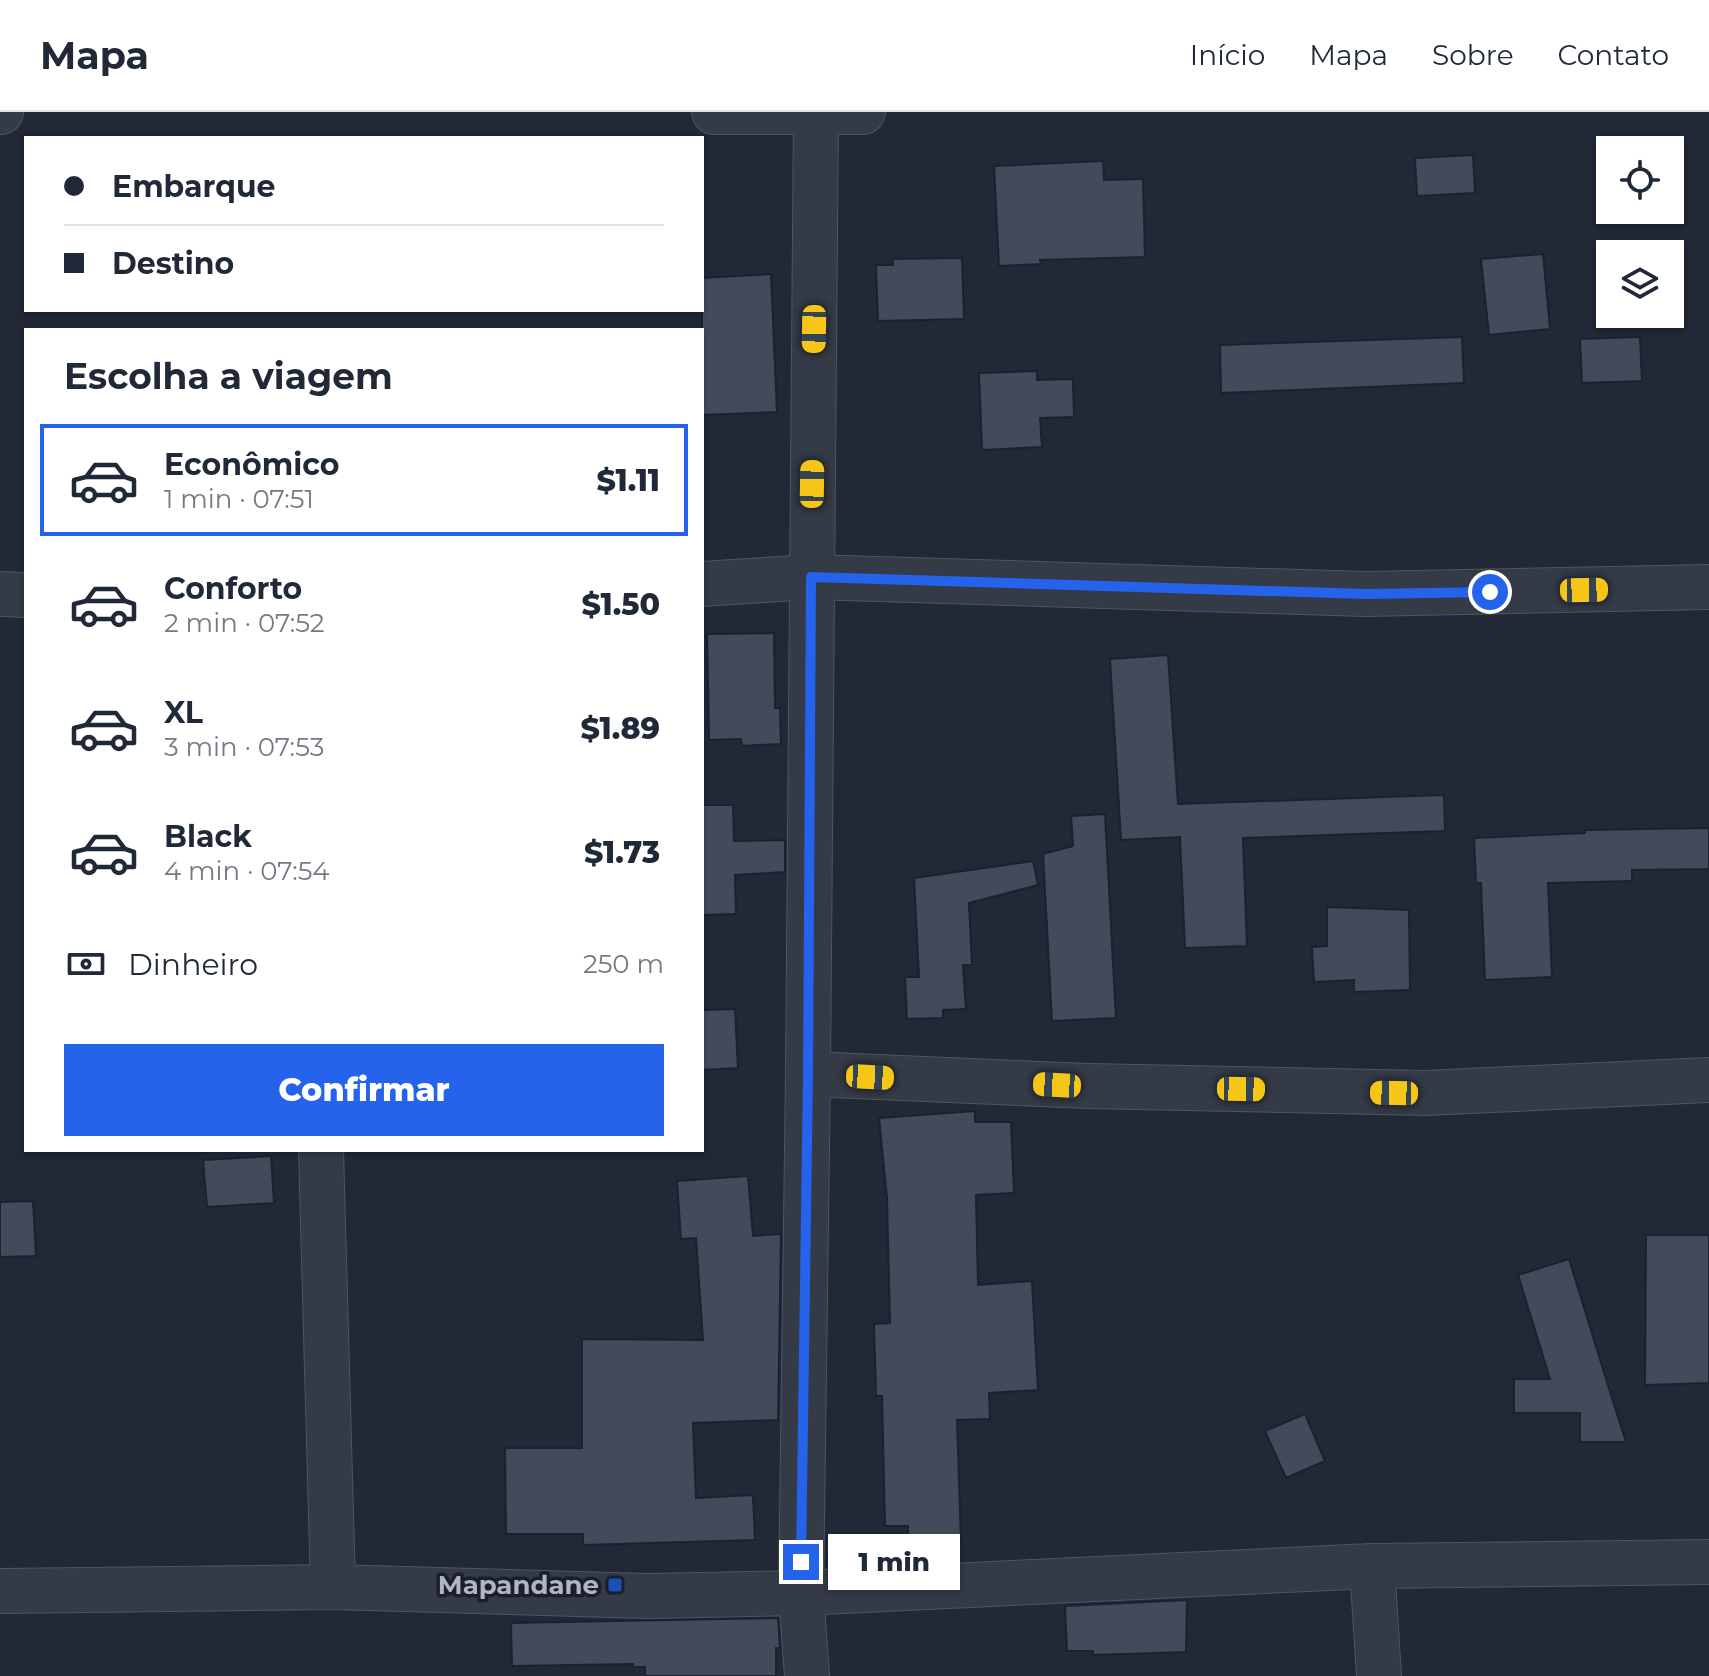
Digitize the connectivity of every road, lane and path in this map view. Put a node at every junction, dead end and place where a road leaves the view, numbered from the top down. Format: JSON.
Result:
{"nodes":[{"id":1,"x":714,"y":112,"type":"edge"},
{"id":2,"x":816,"y":112,"type":"edge"},
{"id":3,"x":863,"y":112,"type":"edge"},
{"id":4,"x":811,"y":577,"type":"junction"},
{"id":5,"x":704,"y":584,"type":"edge"},
{"id":6,"x":1709,"y":587,"type":"edge"},
{"id":7,"x":0,"y":594,"type":"edge"},
{"id":8,"x":24,"y":595,"type":"edge"},
{"id":9,"x":808,"y":1074,"type":"junction"},
{"id":10,"x":1709,"y":1080,"type":"edge"},
{"id":11,"x":321,"y":1152,"type":"edge"},
{"id":12,"x":1709,"y":1562,"type":"edge"},
{"id":13,"x":1372,"y":1566,"type":"junction"},
{"id":14,"x":333,"y":1587,"type":"junction"},
{"id":15,"x":0,"y":1591,"type":"edge"},
{"id":16,"x":801,"y":1593,"type":"junction"},
{"id":17,"x":807,"y":1676,"type":"edge"},
{"id":18,"x":1379,"y":1676,"type":"edge"}],
"edges":[{"from":1,"to":2,"type":"street"},
{"from":2,"to":3,"type":"street"},
{"from":2,"to":4,"type":"street"},
{"from":4,"to":5,"type":"street"},
{"from":4,"to":6,"type":"street"},
{"from":4,"to":9,"type":"street"},
{"from":7,"to":8,"type":"street"},
{"from":9,"to":10,"type":"street"},
{"from":9,"to":16,"type":"street"},
{"from":11,"to":14,"type":"street"},
{"from":12,"to":13,"type":"street"},
{"from":13,"to":16,"type":"street"},
{"from":13,"to":18,"type":"street"},
{"from":14,"to":15,"type":"street"},
{"from":14,"to":16,"type":"street"},
{"from":16,"to":17,"type":"street"}]}
